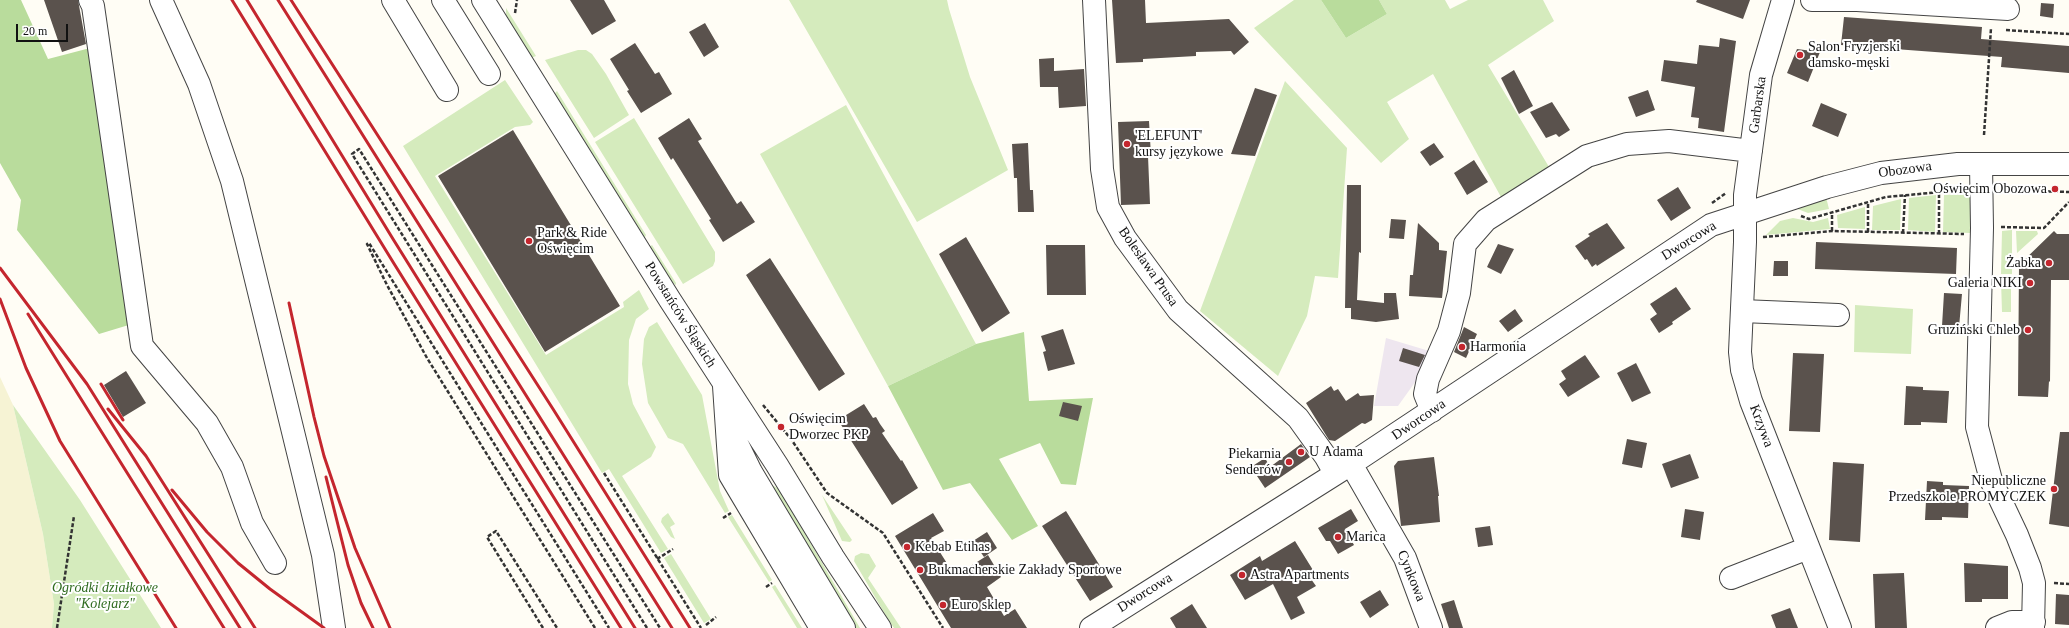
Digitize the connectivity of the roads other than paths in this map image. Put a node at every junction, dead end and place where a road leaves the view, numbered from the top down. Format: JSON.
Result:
{"nodes":[{"id":1,"x":90,"y":0,"type":"edge"},
{"id":2,"x":162,"y":0,"type":"edge"},
{"id":3,"x":393,"y":0,"type":"edge"},
{"id":4,"x":443,"y":0,"type":"edge"},
{"id":5,"x":1094,"y":0,"type":"edge"},
{"id":6,"x":1783,"y":0,"type":"edge"},
{"id":7,"x":1812,"y":0,"type":"edge"},
{"id":8,"x":1846,"y":0,"type":"edge"},
{"id":9,"x":487,"y":2,"type":"edge"},
{"id":10,"x":1995,"y":13,"type":"road end"},
{"id":11,"x":489,"y":74,"type":"dead end"},
{"id":12,"x":447,"y":90,"type":"dead end"},
{"id":13,"x":1751,"y":151,"type":"junction"},
{"id":14,"x":1981,"y":164,"type":"junction"},
{"id":15,"x":2069,"y":164,"type":"edge"},
{"id":16,"x":1746,"y":213,"type":"junction"},
{"id":17,"x":1742,"y":311,"type":"junction"},
{"id":18,"x":1838,"y":315,"type":"dead end"},
{"id":19,"x":724,"y":385,"type":"junction"},
{"id":20,"x":1432,"y":411,"type":"junction"},
{"id":21,"x":727,"y":421,"type":"junction"},
{"id":22,"x":777,"y":465,"type":"junction"},
{"id":23,"x":1343,"y":469,"type":"junction"},
{"id":24,"x":751,"y":472,"type":"junction"},
{"id":25,"x":739,"y":490,"type":"junction"},
{"id":26,"x":1808,"y":548,"type":"junction"},
{"id":27,"x":275,"y":563,"type":"dead end"},
{"id":28,"x":1731,"y":578,"type":"dead end"},
{"id":29,"x":2034,"y":625,"type":"edge"},
{"id":30,"x":334,"y":628,"type":"edge"},
{"id":31,"x":821,"y":628,"type":"edge"},
{"id":32,"x":844,"y":628,"type":"edge"},
{"id":33,"x":880,"y":628,"type":"edge"},
{"id":34,"x":1091,"y":628,"type":"edge"},
{"id":35,"x":1431,"y":628,"type":"edge"},
{"id":36,"x":1840,"y":628,"type":"edge"},
{"id":37,"x":1997,"y":628,"type":"edge"}],
"edges":[{"from":1,"to":27,"type":"street"},
{"from":2,"to":30,"type":"street"},
{"from":3,"to":12,"type":"street"},
{"from":4,"to":11,"type":"street"},
{"from":5,"to":23,"type":"street","name":"Bolesława Prusa"},
{"from":6,"to":13,"type":"street","name":"Garbarska"},
{"from":7,"to":8,"type":"street"},
{"from":8,"to":10,"type":"street"},
{"from":9,"to":19,"type":"street","name":"Powstańców Śląskich"},
{"from":13,"to":16,"type":"street","name":"Garbarska"},
{"from":13,"to":20,"type":"street"},
{"from":14,"to":15,"type":"street","name":"Obozowa"},
{"from":14,"to":16,"type":"street","name":"Obozowa"},
{"from":14,"to":29,"type":"street"},
{"from":16,"to":17,"type":"street","name":"Krzywa"},
{"from":16,"to":20,"type":"street","name":"Dworcowa"},
{"from":17,"to":18,"type":"street"},
{"from":17,"to":26,"type":"street","name":"Krzywa"},
{"from":19,"to":21,"type":"street"},
{"from":19,"to":22,"type":"street","name":"Powstańców Śląskich"},
{"from":20,"to":23,"type":"street","name":"Dworcowa"},
{"from":21,"to":24,"type":"street"},
{"from":21,"to":25,"type":"street"},
{"from":22,"to":24,"type":"street"},
{"from":22,"to":33,"type":"street","name":"Powstańców Śląskich"},
{"from":23,"to":34,"type":"street","name":"Dworcowa"},
{"from":23,"to":35,"type":"street","name":"Cynkowa"},
{"from":24,"to":25,"type":"street"},
{"from":24,"to":32,"type":"street"},
{"from":25,"to":31,"type":"street"},
{"from":26,"to":28,"type":"street"},
{"from":26,"to":36,"type":"street","name":"Krzywa"},
{"from":29,"to":37,"type":"street"}]}
